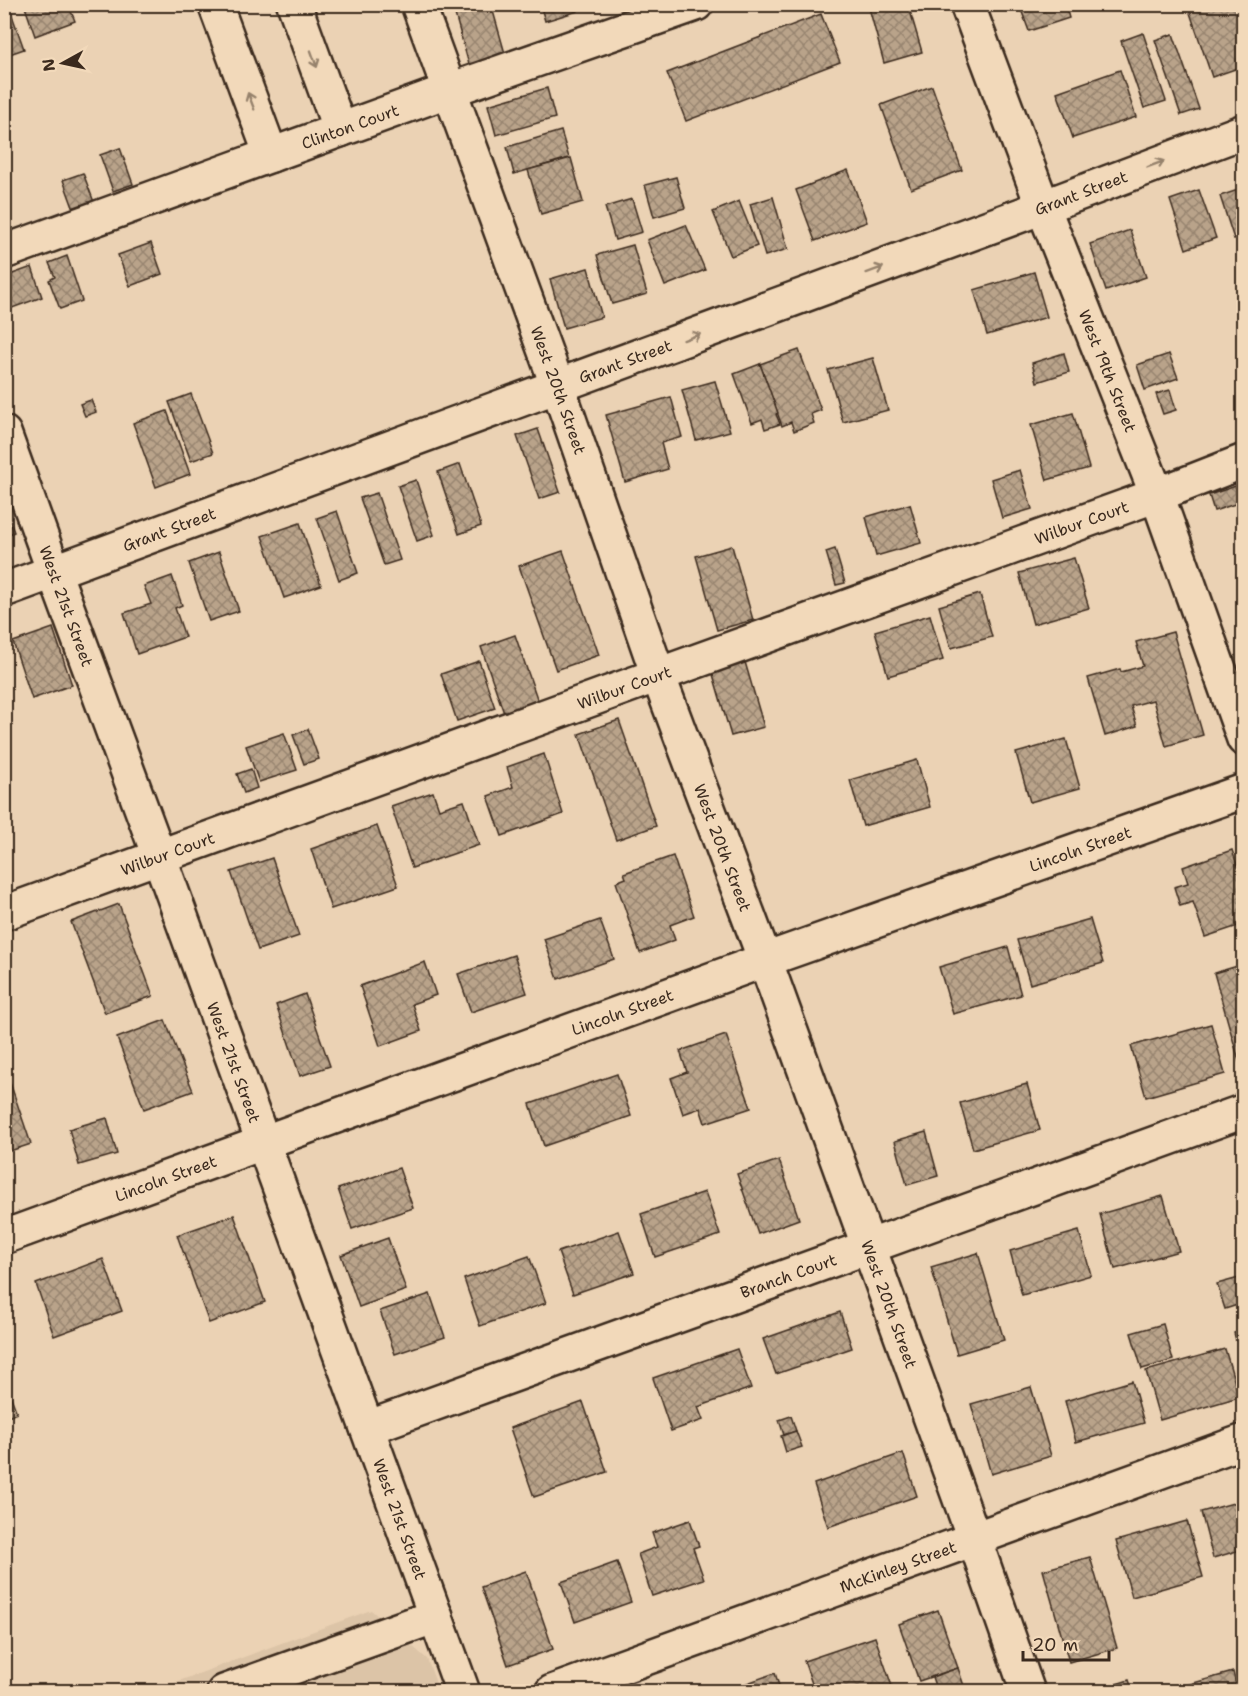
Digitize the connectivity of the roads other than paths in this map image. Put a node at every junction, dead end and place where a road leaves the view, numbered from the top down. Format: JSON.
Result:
{"nodes":[{"id":1,"x":215,"y":4,"type":"edge"},
{"id":2,"x":294,"y":4,"type":"edge"},
{"id":3,"x":418,"y":4,"type":"edge"},
{"id":4,"x":696,"y":4,"type":"edge"},
{"id":5,"x":967,"y":4,"type":"edge"},
{"id":6,"x":450,"y":90,"type":"junction"},
{"id":7,"x":340,"y":130,"type":"junction"},
{"id":8,"x":1244,"y":131,"type":"edge"},
{"id":9,"x":271,"y":155,"type":"junction"},
{"id":10,"x":1043,"y":207,"type":"junction"},
{"id":11,"x":4,"y":252,"type":"edge"},
{"id":12,"x":558,"y":387,"type":"junction"},
{"id":13,"x":4,"y":433,"type":"edge"},
{"id":14,"x":1244,"y":461,"type":"edge"},
{"id":15,"x":1157,"y":495,"type":"junction"},
{"id":16,"x":54,"y":573,"type":"junction"},
{"id":17,"x":4,"y":590,"type":"edge"},
{"id":18,"x":658,"y":675,"type":"junction"},
{"id":19,"x":1244,"y":739,"type":"edge"},
{"id":20,"x":1244,"y":791,"type":"edge"},
{"id":21,"x":159,"y":856,"type":"junction"},
{"id":22,"x":4,"y":913,"type":"edge"},
{"id":23,"x":765,"y":960,"type":"junction"},
{"id":24,"x":1244,"y":1111,"type":"edge"},
{"id":25,"x":263,"y":1143,"type":"junction"},
{"id":26,"x":4,"y":1237,"type":"edge"},
{"id":27,"x":868,"y":1246,"type":"junction"},
{"id":28,"x":367,"y":1428,"type":"junction"},
{"id":29,"x":1244,"y":1441,"type":"edge"},
{"id":30,"x":974,"y":1538,"type":"junction"},
{"id":31,"x":436,"y":1616,"type":"junction"},
{"id":32,"x":224,"y":1692,"type":"edge"},
{"id":33,"x":463,"y":1692,"type":"edge"},
{"id":34,"x":552,"y":1692,"type":"edge"},
{"id":35,"x":1028,"y":1692,"type":"edge"}],
"edges":[{"from":9,"to":1,"type":"street","one_way":true},
{"from":2,"to":7,"type":"street","one_way":true},
{"from":3,"to":6,"type":"street","name":"West 20th Street"},
{"from":4,"to":6,"type":"street","name":"Clinton Court"},
{"from":5,"to":10,"type":"street","name":"West 19th Street"},
{"from":6,"to":7,"type":"street","name":"Clinton Court"},
{"from":6,"to":12,"type":"street","name":"West 20th Street"},
{"from":7,"to":9,"type":"street","name":"Clinton Court"},
{"from":10,"to":8,"type":"street","name":"Grant Street","one_way":true},
{"from":9,"to":11,"type":"street","name":"Clinton Court"},
{"from":12,"to":10,"type":"street","name":"Grant Street","one_way":true},
{"from":10,"to":15,"type":"street","name":"West 19th Street"},
{"from":12,"to":16,"type":"street","name":"Grant Street"},
{"from":12,"to":18,"type":"street","name":"West 20th Street"},
{"from":13,"to":16,"type":"street","name":"West 21st Street"},
{"from":14,"to":15,"type":"street","name":"Wilbur Court"},
{"from":15,"to":18,"type":"street","name":"Wilbur Court"},
{"from":15,"to":19,"type":"street","name":"West 19th Street"},
{"from":16,"to":17,"type":"street","name":"Grant Street"},
{"from":16,"to":21,"type":"street","name":"West 21st Street"},
{"from":18,"to":21,"type":"street","name":"Wilbur Court"},
{"from":18,"to":23,"type":"street","name":"West 20th Street"},
{"from":20,"to":23,"type":"street","name":"Lincoln Street"},
{"from":21,"to":22,"type":"street","name":"Wilbur Court"},
{"from":21,"to":25,"type":"street","name":"West 21st Street"},
{"from":23,"to":25,"type":"street","name":"Lincoln Street"},
{"from":23,"to":27,"type":"street","name":"West 20th Street"},
{"from":24,"to":27,"type":"street","name":"Branch Court"},
{"from":25,"to":26,"type":"street","name":"Lincoln Street"},
{"from":25,"to":28,"type":"street","name":"West 21st Street"},
{"from":27,"to":28,"type":"street","name":"Branch Court"},
{"from":27,"to":30,"type":"street","name":"West 20th Street"},
{"from":28,"to":31,"type":"street","name":"West 21st Street"},
{"from":29,"to":30,"type":"street","name":"McKinley Street"},
{"from":30,"to":34,"type":"street","name":"McKinley Street"},
{"from":30,"to":35,"type":"street","name":"West 20th Street"},
{"from":31,"to":32,"type":"street"},
{"from":31,"to":33,"type":"street","name":"West 21st Street"}]}
